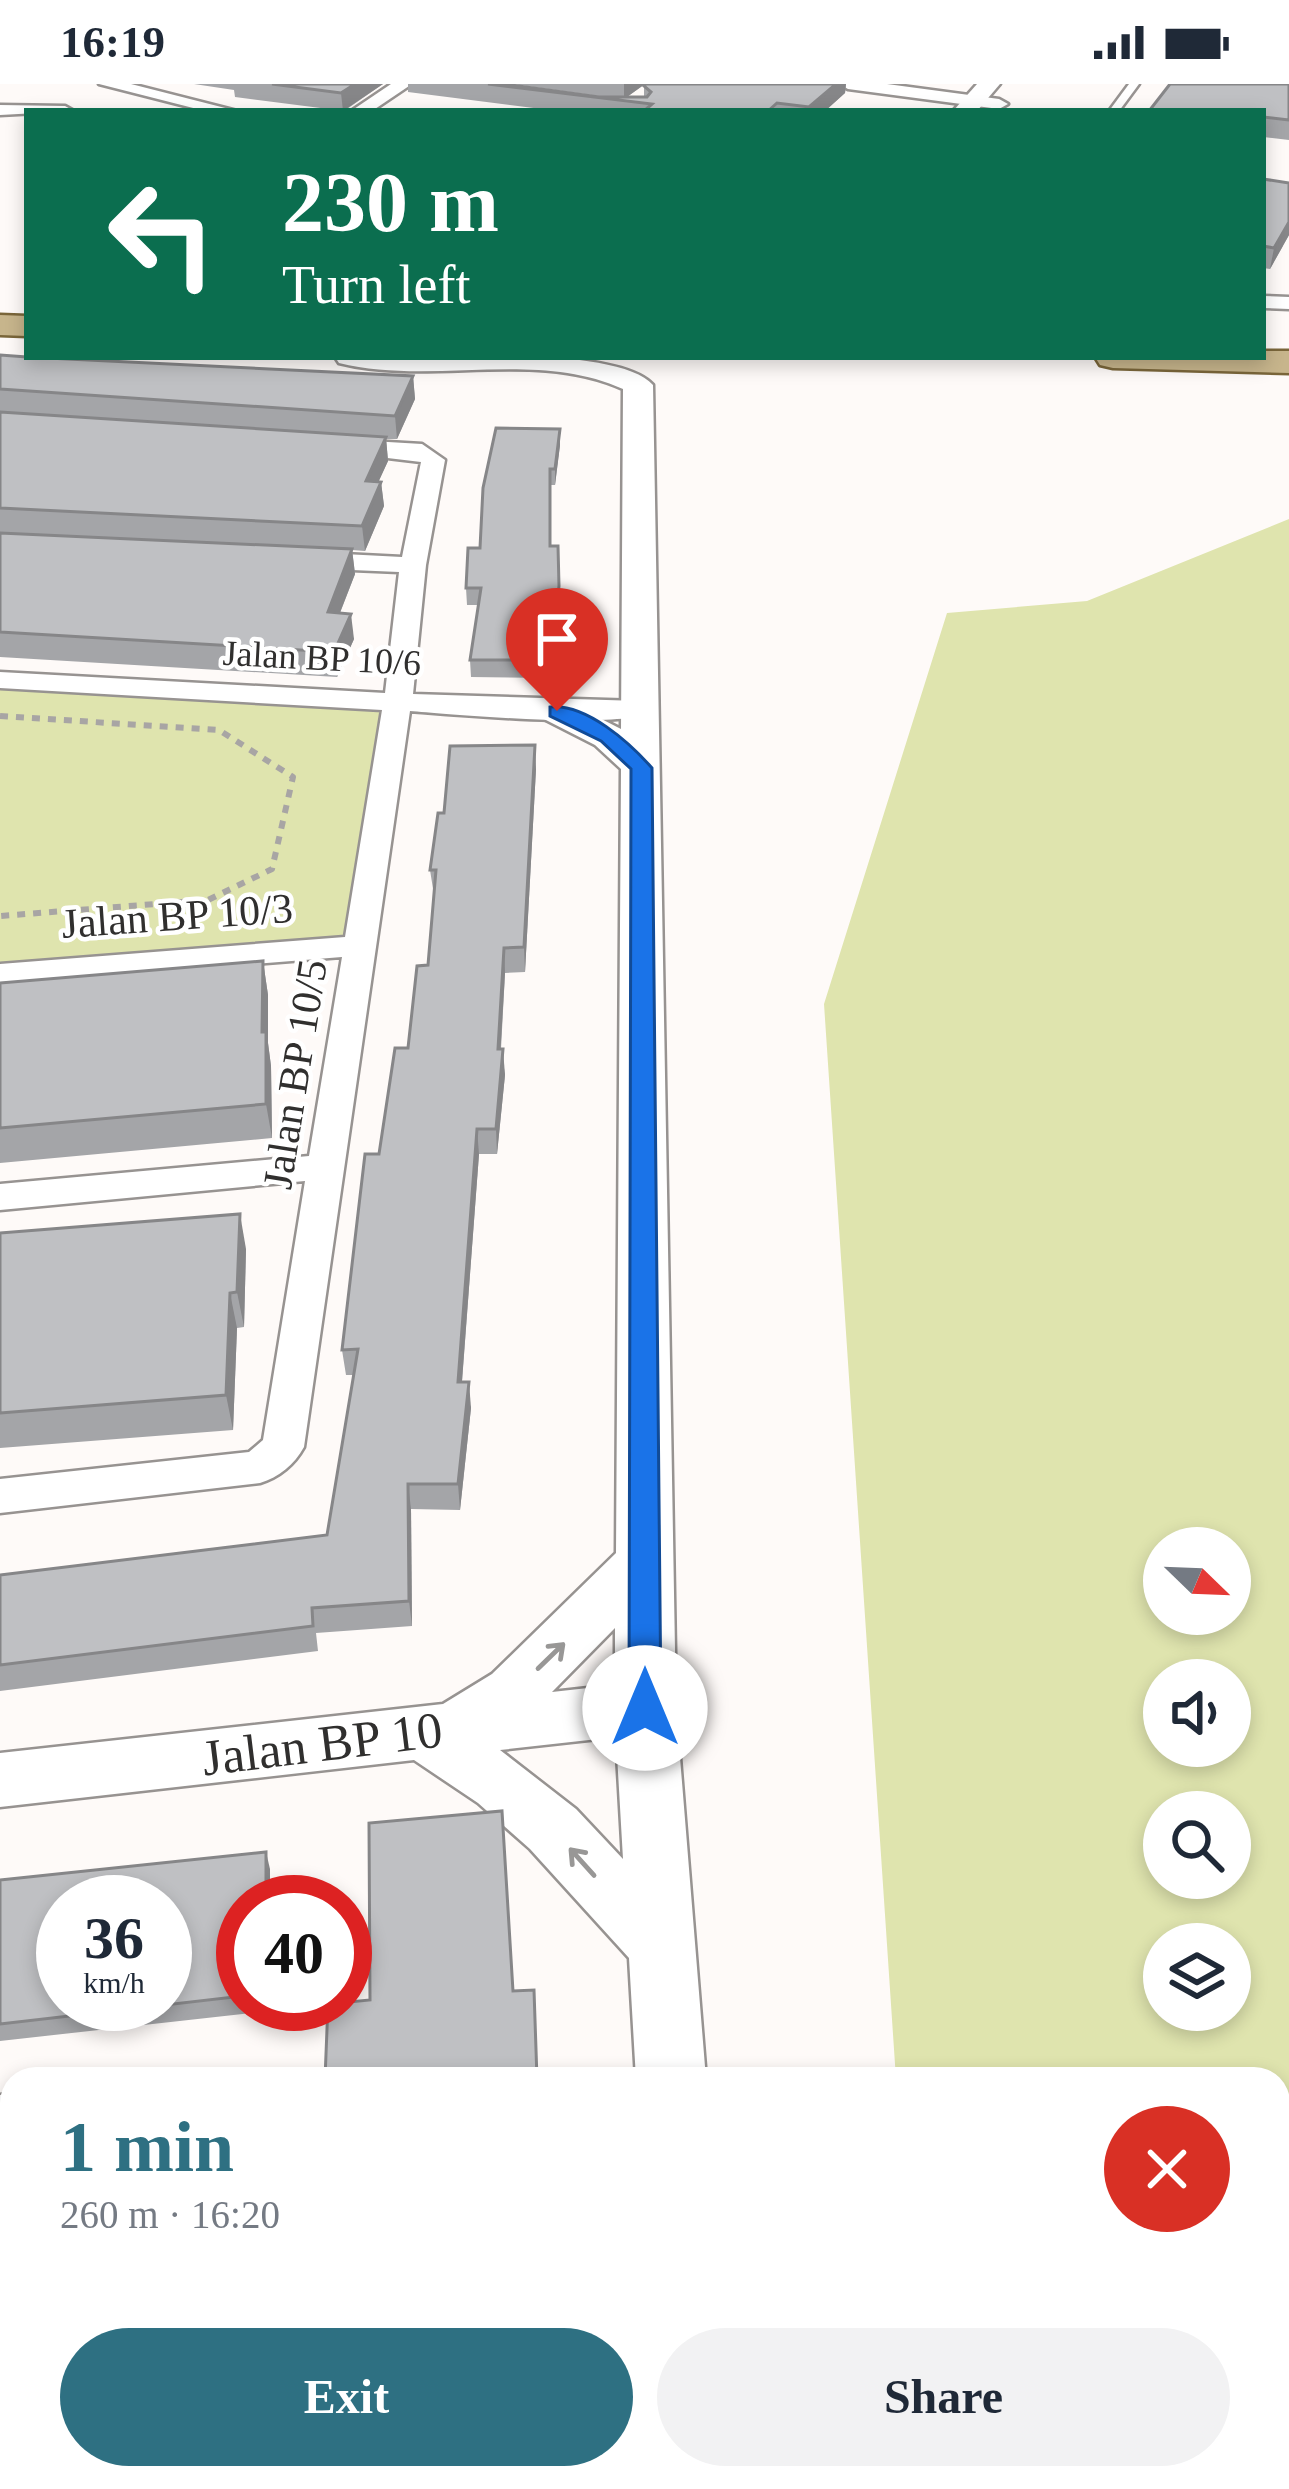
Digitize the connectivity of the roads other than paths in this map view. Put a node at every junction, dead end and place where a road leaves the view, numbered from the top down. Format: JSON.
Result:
{"nodes":[{"id":1,"x":108,"y":84,"type":"edge"},
{"id":2,"x":403,"y":84,"type":"edge"},
{"id":3,"x":848,"y":84,"type":"edge"},
{"id":4,"x":1017,"y":84,"type":"edge"},
{"id":5,"x":908,"y":89,"type":"edge"},
{"id":6,"x":984,"y":102,"type":"edge"},
{"id":7,"x":223,"y":108,"type":"edge"},
{"id":8,"x":365,"y":108,"type":"edge"},
{"id":9,"x":883,"y":108,"type":"edge"},
{"id":10,"x":372,"y":360,"type":"edge"},
{"id":11,"x":1219,"y":360,"type":"edge"},
{"id":12,"x":1289,"y":362,"type":"edge"},
{"id":13,"x":305,"y":444,"type":"edge"},
{"id":14,"x":277,"y":558,"type":"edge"},
{"id":15,"x":413,"y":565,"type":"junction"},
{"id":16,"x":0,"y":680,"type":"edge"},
{"id":17,"x":398,"y":700,"type":"junction"},
{"id":18,"x":639,"y":710,"type":"junction"},
{"id":19,"x":557,"y":711,"type":"junction"},
{"id":20,"x":642,"y":768,"type":"junction"},
{"id":21,"x":361,"y":946,"type":"junction"},
{"id":22,"x":0,"y":974,"type":"edge"},
{"id":23,"x":325,"y":1167,"type":"junction"},
{"id":24,"x":0,"y":1197,"type":"edge"},
{"id":25,"x":0,"y":1496,"type":"edge"},
{"id":26,"x":645,"y":1560,"type":"junction"},
{"id":27,"x":645,"y":1708,"type":"junction"},
{"id":28,"x":439,"y":1729,"type":"junction"},
{"id":29,"x":0,"y":1780,"type":"edge"},
{"id":30,"x":662,"y":1947,"type":"junction"},
{"id":31,"x":670,"y":2067,"type":"edge"}],
"edges":[{"from":1,"to":7,"type":"street"},
{"from":2,"to":8,"type":"street"},
{"from":3,"to":5,"type":"street"},
{"from":4,"to":6,"type":"street"},
{"from":5,"to":6,"type":"street"},
{"from":5,"to":9,"type":"street"},
{"from":10,"to":18,"type":"street"},
{"from":11,"to":12,"type":"main road"},
{"from":13,"to":15,"type":"street","name":"Jalan BP 10/5"},
{"from":14,"to":15,"type":"street"},
{"from":15,"to":17,"type":"street","name":"Jalan BP 10/5"},
{"from":16,"to":17,"type":"street","name":"Jalan BP 10/6"},
{"from":17,"to":19,"type":"street","name":"Jalan BP 10/6"},
{"from":17,"to":21,"type":"street","name":"Jalan BP 10/5"},
{"from":18,"to":19,"type":"street","name":"Jalan BP 10/6"},
{"from":18,"to":20,"type":"street"},
{"from":19,"to":20,"type":"street"},
{"from":20,"to":26,"type":"street"},
{"from":21,"to":22,"type":"street","name":"Jalan BP 10/3"},
{"from":21,"to":23,"type":"street","name":"Jalan BP 10/5"},
{"from":23,"to":24,"type":"street"},
{"from":23,"to":25,"type":"street","name":"Jalan BP 10/5"},
{"from":26,"to":27,"type":"street"},
{"from":28,"to":26,"type":"street","one_way":true},
{"from":27,"to":28,"type":"street","name":"Jalan BP 10"},
{"from":27,"to":30,"type":"street"},
{"from":28,"to":29,"type":"street","name":"Jalan BP 10"},
{"from":30,"to":28,"type":"street","one_way":true},
{"from":30,"to":31,"type":"street"}]}
